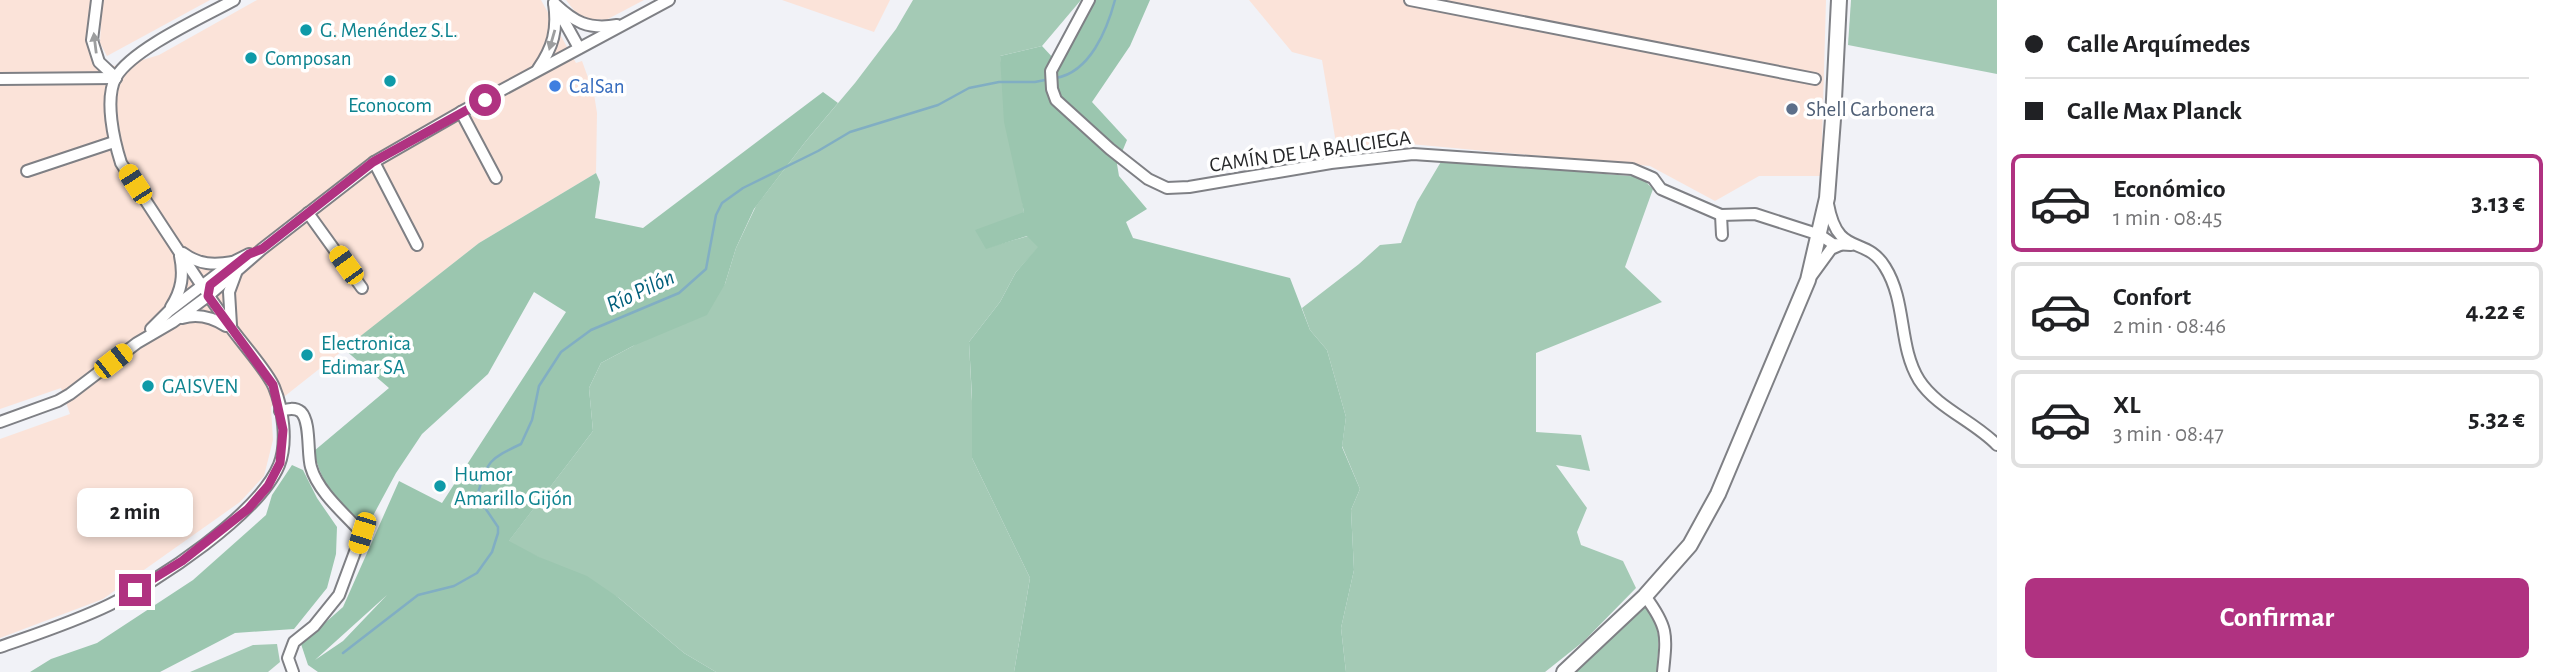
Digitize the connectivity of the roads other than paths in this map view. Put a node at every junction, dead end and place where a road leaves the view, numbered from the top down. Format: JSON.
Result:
{"nodes":[{"id":1,"x":97,"y":0,"type":"edge"},
{"id":2,"x":234,"y":0,"type":"edge"},
{"id":3,"x":669,"y":0,"type":"edge"},
{"id":4,"x":1089,"y":0,"type":"edge"},
{"id":5,"x":1410,"y":0,"type":"edge"},
{"id":6,"x":1839,"y":0,"type":"edge"},
{"id":7,"x":553,"y":2,"type":"edge"},
{"id":8,"x":627,"y":23,"type":"junction"},
{"id":9,"x":579,"y":48,"type":"junction"},
{"id":10,"x":535,"y":73,"type":"junction"},
{"id":11,"x":116,"y":78,"type":"junction"},
{"id":12,"x":0,"y":79,"type":"edge"},
{"id":13,"x":1815,"y":79,"type":"dead end"},
{"id":14,"x":461,"y":112,"type":"junction"},
{"id":15,"x":114,"y":142,"type":"junction"},
{"id":16,"x":373,"y":162,"type":"junction"},
{"id":17,"x":27,"y":171,"type":"dead end"},
{"id":18,"x":496,"y":178,"type":"dead end"},
{"id":19,"x":1827,"y":198,"type":"junction"},
{"id":20,"x":308,"y":213,"type":"junction"},
{"id":21,"x":1721,"y":215,"type":"junction"},
{"id":22,"x":1722,"y":235,"type":"dead end"},
{"id":23,"x":1820,"y":235,"type":"junction"},
{"id":24,"x":1845,"y":242,"type":"junction"},
{"id":25,"x":417,"y":245,"type":"dead end"},
{"id":26,"x":178,"y":249,"type":"junction"},
{"id":27,"x":262,"y":249,"type":"junction"},
{"id":28,"x":249,"y":254,"type":"junction"},
{"id":29,"x":235,"y":267,"type":"junction"},
{"id":30,"x":1808,"y":280,"type":"junction"},
{"id":31,"x":362,"y":288,"type":"dead end"},
{"id":32,"x":205,"y":292,"type":"junction"},
{"id":33,"x":171,"y":316,"type":"junction"},
{"id":34,"x":156,"y":330,"type":"junction"},
{"id":35,"x":233,"y":331,"type":"junction"},
{"id":36,"x":137,"y":343,"type":"junction"},
{"id":37,"x":280,"y":411,"type":"junction"},
{"id":38,"x":0,"y":422,"type":"edge"},
{"id":39,"x":1997,"y":445,"type":"edge"},
{"id":40,"x":1645,"y":596,"type":"junction"},
{"id":41,"x":0,"y":647,"type":"edge"},
{"id":42,"x":293,"y":672,"type":"edge"},
{"id":43,"x":1564,"y":672,"type":"edge"},
{"id":44,"x":1662,"y":672,"type":"edge"}],
"edges":[{"from":11,"to":1,"type":"street","one_way":true},
{"from":2,"to":11,"type":"street"},
{"from":3,"to":8,"type":"street"},
{"from":4,"to":21,"type":"street","name":"CAMÍN DE LA BALICIEGA"},
{"from":5,"to":13,"type":"street"},
{"from":6,"to":19,"type":"street"},
{"from":7,"to":8,"type":"street"},
{"from":7,"to":9,"type":"street"},
{"from":7,"to":10,"type":"street","one_way":true},
{"from":8,"to":9,"type":"street"},
{"from":9,"to":10,"type":"street"},
{"from":10,"to":14,"type":"street"},
{"from":11,"to":12,"type":"street"},
{"from":11,"to":15,"type":"street"},
{"from":14,"to":16,"type":"street"},
{"from":14,"to":18,"type":"street"},
{"from":15,"to":17,"type":"street"},
{"from":15,"to":26,"type":"street"},
{"from":16,"to":20,"type":"street"},
{"from":16,"to":25,"type":"street"},
{"from":19,"to":23,"type":"street"},
{"from":19,"to":24,"type":"street"},
{"from":20,"to":27,"type":"street"},
{"from":20,"to":31,"type":"street"},
{"from":21,"to":22,"type":"street"},
{"from":21,"to":23,"type":"street","name":"CAMÍN DE LA BALICIEGA"},
{"from":23,"to":24,"type":"street","name":"CAMÍN DE LA BALICIEGA"},
{"from":23,"to":30,"type":"street"},
{"from":24,"to":30,"type":"street"},
{"from":24,"to":39,"type":"street"},
{"from":26,"to":29,"type":"street"},
{"from":26,"to":32,"type":"street"},
{"from":26,"to":33,"type":"street"},
{"from":27,"to":28,"type":"street"},
{"from":27,"to":29,"type":"street"},
{"from":28,"to":29,"type":"street"},
{"from":28,"to":32,"type":"street"},
{"from":29,"to":32,"type":"street"},
{"from":29,"to":35,"type":"street"},
{"from":30,"to":40,"type":"street"},
{"from":32,"to":33,"type":"street"},
{"from":32,"to":34,"type":"street"},
{"from":32,"to":35,"type":"street"},
{"from":33,"to":34,"type":"street"},
{"from":33,"to":35,"type":"street"},
{"from":33,"to":36,"type":"street"},
{"from":34,"to":36,"type":"street"},
{"from":35,"to":37,"type":"street"},
{"from":36,"to":38,"type":"street"},
{"from":37,"to":41,"type":"street"},
{"from":37,"to":42,"type":"street"},
{"from":40,"to":43,"type":"street"},
{"from":40,"to":44,"type":"street"}]}
